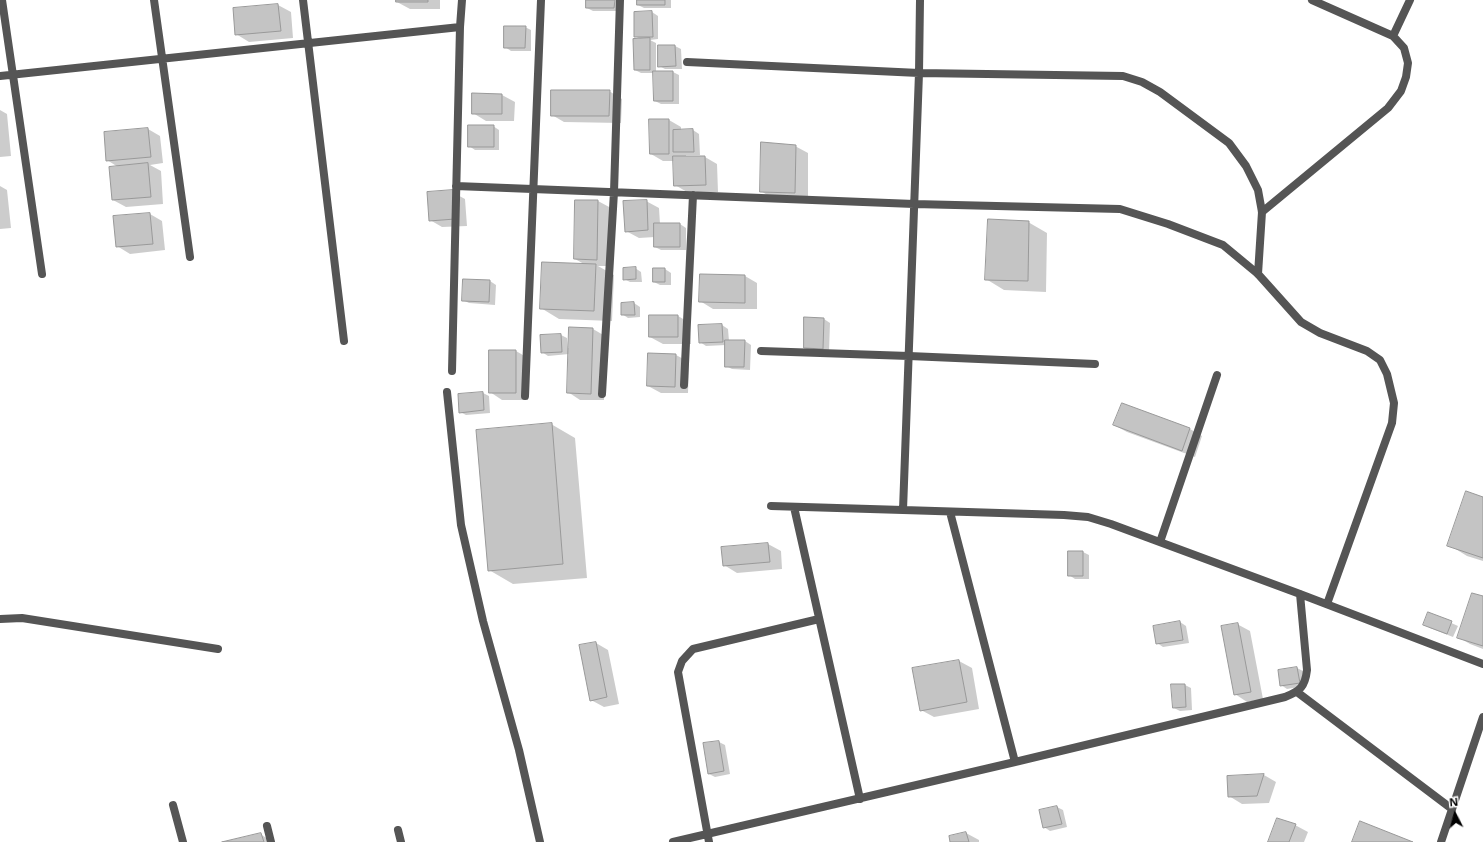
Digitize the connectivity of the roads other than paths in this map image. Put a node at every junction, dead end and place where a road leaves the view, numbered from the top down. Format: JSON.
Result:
{"nodes":[{"id":1,"x":2,"y":0,"type":"edge"},
{"id":2,"x":154,"y":0,"type":"edge"},
{"id":3,"x":303,"y":0,"type":"edge"},
{"id":4,"x":462,"y":0,"type":"edge"},
{"id":5,"x":541,"y":0,"type":"edge"},
{"id":6,"x":620,"y":0,"type":"edge"},
{"id":7,"x":920,"y":0,"type":"edge"},
{"id":8,"x":1312,"y":0,"type":"edge"},
{"id":9,"x":1410,"y":0,"type":"edge"},
{"id":10,"x":460,"y":27,"type":"junction"},
{"id":11,"x":1393,"y":36,"type":"junction"},
{"id":12,"x":308,"y":42,"type":"junction"},
{"id":13,"x":162,"y":58,"type":"junction"},
{"id":14,"x":687,"y":62,"type":"dead end"},
{"id":15,"x":919,"y":73,"type":"junction"},
{"id":16,"x":13,"y":74,"type":"junction"},
{"id":17,"x":0,"y":76,"type":"edge"},
{"id":18,"x":456,"y":186,"type":"junction"},
{"id":19,"x":533,"y":189,"type":"junction"},
{"id":20,"x":614,"y":192,"type":"junction"},
{"id":21,"x":693,"y":195,"type":"junction"},
{"id":22,"x":914,"y":204,"type":"junction"},
{"id":23,"x":1262,"y":212,"type":"junction"},
{"id":24,"x":190,"y":257,"type":"dead end"},
{"id":25,"x":42,"y":274,"type":"dead end"},
{"id":26,"x":1258,"y":274,"type":"junction"},
{"id":27,"x":344,"y":341,"type":"dead end"},
{"id":28,"x":761,"y":352,"type":"dead end"},
{"id":29,"x":909,"y":356,"type":"junction"},
{"id":30,"x":1094,"y":364,"type":"dead end"},
{"id":31,"x":452,"y":371,"type":"dead end"},
{"id":32,"x":1217,"y":375,"type":"dead end"},
{"id":33,"x":684,"y":385,"type":"dead end"},
{"id":34,"x":447,"y":392,"type":"dead end"},
{"id":35,"x":602,"y":394,"type":"dead end"},
{"id":36,"x":525,"y":396,"type":"dead end"},
{"id":37,"x":771,"y":506,"type":"dead end"},
{"id":38,"x":794,"y":507,"type":"junction"},
{"id":39,"x":903,"y":510,"type":"junction"},
{"id":40,"x":950,"y":512,"type":"junction"},
{"id":41,"x":1160,"y":542,"type":"junction"},
{"id":42,"x":1300,"y":594,"type":"junction"},
{"id":43,"x":1328,"y":604,"type":"junction"},
{"id":44,"x":0,"y":619,"type":"edge"},
{"id":45,"x":819,"y":619,"type":"junction"},
{"id":46,"x":218,"y":649,"type":"dead end"},
{"id":47,"x":1483,"y":664,"type":"edge"},
{"id":48,"x":1297,"y":692,"type":"junction"},
{"id":49,"x":1483,"y":717,"type":"edge"},
{"id":50,"x":1015,"y":762,"type":"junction"},
{"id":51,"x":860,"y":799,"type":"junction"},
{"id":52,"x":173,"y":805,"type":"dead end"},
{"id":53,"x":1452,"y":809,"type":"junction"},
{"id":54,"x":267,"y":826,"type":"dead end"},
{"id":55,"x":398,"y":830,"type":"dead end"},
{"id":56,"x":709,"y":838,"type":"edge"},
{"id":57,"x":183,"y":842,"type":"edge"},
{"id":58,"x":271,"y":842,"type":"edge"},
{"id":59,"x":401,"y":842,"type":"edge"},
{"id":60,"x":540,"y":842,"type":"edge"},
{"id":61,"x":673,"y":842,"type":"edge"},
{"id":62,"x":1441,"y":842,"type":"edge"}],
"edges":[{"from":1,"to":16,"type":"street"},
{"from":2,"to":13,"type":"street"},
{"from":3,"to":12,"type":"street"},
{"from":4,"to":10,"type":"street"},
{"from":5,"to":19,"type":"street"},
{"from":6,"to":20,"type":"street"},
{"from":7,"to":15,"type":"street"},
{"from":8,"to":11,"type":"street"},
{"from":9,"to":11,"type":"street"},
{"from":10,"to":12,"type":"street"},
{"from":10,"to":18,"type":"street"},
{"from":11,"to":23,"type":"street"},
{"from":12,"to":13,"type":"street"},
{"from":12,"to":27,"type":"street"},
{"from":13,"to":16,"type":"street"},
{"from":13,"to":24,"type":"street"},
{"from":14,"to":15,"type":"street"},
{"from":15,"to":22,"type":"street"},
{"from":15,"to":23,"type":"street"},
{"from":16,"to":17,"type":"street"},
{"from":16,"to":25,"type":"street"},
{"from":18,"to":19,"type":"street"},
{"from":18,"to":31,"type":"street"},
{"from":19,"to":20,"type":"street"},
{"from":19,"to":36,"type":"street"},
{"from":20,"to":21,"type":"street"},
{"from":20,"to":35,"type":"street"},
{"from":21,"to":22,"type":"street"},
{"from":21,"to":33,"type":"street"},
{"from":22,"to":26,"type":"street"},
{"from":22,"to":29,"type":"street"},
{"from":23,"to":26,"type":"street"},
{"from":26,"to":43,"type":"street"},
{"from":28,"to":29,"type":"street"},
{"from":29,"to":30,"type":"street"},
{"from":29,"to":39,"type":"street"},
{"from":32,"to":41,"type":"street"},
{"from":34,"to":60,"type":"street"},
{"from":37,"to":38,"type":"street"},
{"from":38,"to":39,"type":"street"},
{"from":38,"to":45,"type":"street"},
{"from":39,"to":40,"type":"street"},
{"from":40,"to":41,"type":"street"},
{"from":40,"to":50,"type":"street"},
{"from":41,"to":42,"type":"street"},
{"from":42,"to":43,"type":"street"},
{"from":42,"to":48,"type":"street"},
{"from":43,"to":47,"type":"street"},
{"from":44,"to":46,"type":"street"},
{"from":45,"to":51,"type":"street"},
{"from":45,"to":56,"type":"street"},
{"from":48,"to":50,"type":"street"},
{"from":48,"to":53,"type":"street"},
{"from":49,"to":53,"type":"street"},
{"from":50,"to":51,"type":"street"},
{"from":51,"to":56,"type":"street"},
{"from":52,"to":57,"type":"street"},
{"from":53,"to":62,"type":"street"},
{"from":54,"to":58,"type":"street"},
{"from":55,"to":59,"type":"street"},
{"from":56,"to":61,"type":"street"}]}
